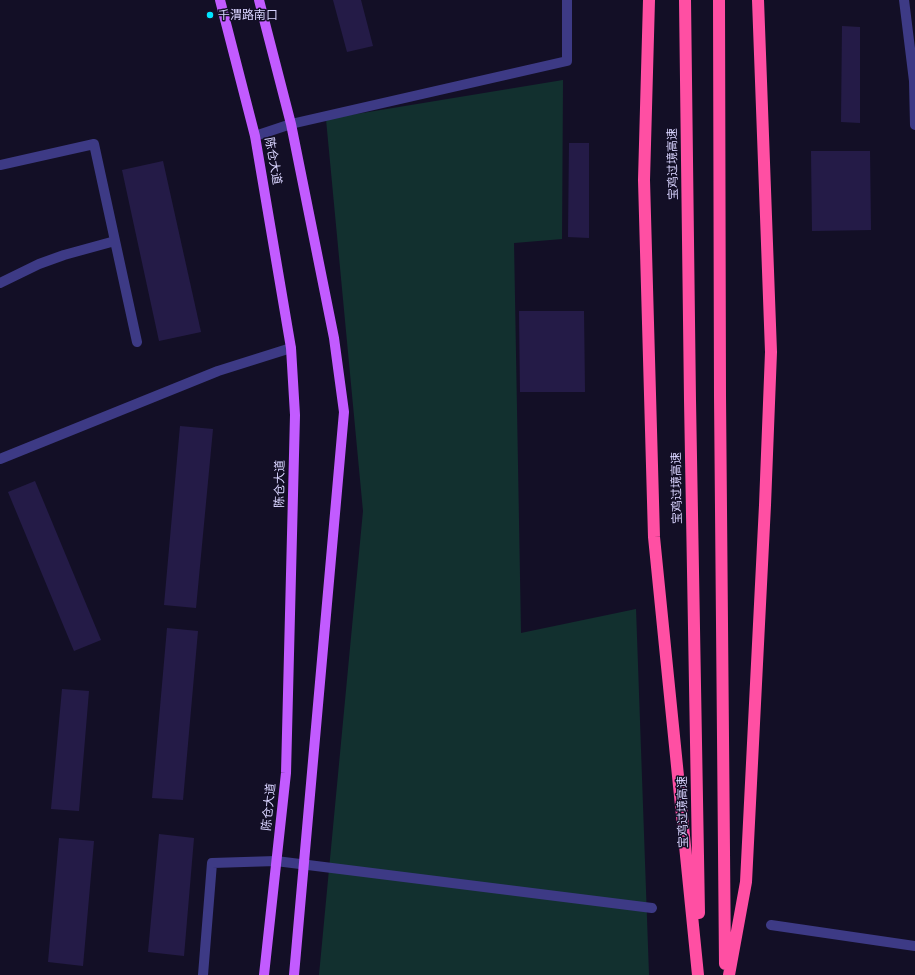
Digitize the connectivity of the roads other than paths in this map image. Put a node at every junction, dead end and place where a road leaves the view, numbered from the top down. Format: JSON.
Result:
{"nodes":[{"id":1,"x":220,"y":0,"type":"edge"},
{"id":2,"x":259,"y":0,"type":"edge"},
{"id":3,"x":566,"y":0,"type":"edge"},
{"id":4,"x":649,"y":0,"type":"edge"},
{"id":5,"x":685,"y":0,"type":"edge"},
{"id":6,"x":719,"y":0,"type":"edge"},
{"id":7,"x":758,"y":0,"type":"edge"},
{"id":8,"x":904,"y":0,"type":"edge"},
{"id":9,"x":291,"y":124,"type":"junction"},
{"id":10,"x":915,"y":125,"type":"edge"},
{"id":11,"x":255,"y":136,"type":"junction"},
{"id":12,"x":0,"y":165,"type":"edge"},
{"id":13,"x":115,"y":241,"type":"junction"},
{"id":14,"x":0,"y":283,"type":"edge"},
{"id":15,"x":137,"y":342,"type":"dead end"},
{"id":16,"x":291,"y":348,"type":"junction"},
{"id":17,"x":0,"y":459,"type":"edge"},
{"id":18,"x":276,"y":861,"type":"junction"},
{"id":19,"x":304,"y":865,"type":"junction"},
{"id":20,"x":652,"y":908,"type":"dead end"},
{"id":21,"x":771,"y":924,"type":"dead end"},
{"id":22,"x":915,"y":946,"type":"edge"},
{"id":23,"x":203,"y":975,"type":"edge"},
{"id":24,"x":264,"y":975,"type":"edge"},
{"id":25,"x":294,"y":975,"type":"edge"},
{"id":26,"x":699,"y":975,"type":"edge"},
{"id":27,"x":725,"y":975,"type":"edge"},
{"id":28,"x":729,"y":975,"type":"edge"}],
"edges":[{"from":1,"to":11,"type":"main road","name":"陈仓大道"},
{"from":2,"to":9,"type":"main road"},
{"from":3,"to":9,"type":"street"},
{"from":4,"to":26,"type":"highway"},
{"from":5,"to":26,"type":"highway","name":"宝鸡过境高速"},
{"from":6,"to":27,"type":"highway"},
{"from":7,"to":28,"type":"highway"},
{"from":8,"to":10,"type":"street"},
{"from":9,"to":11,"type":"street"},
{"from":9,"to":19,"type":"main road"},
{"from":11,"to":16,"type":"main road","name":"陈仓大道"},
{"from":12,"to":13,"type":"street"},
{"from":13,"to":14,"type":"street"},
{"from":13,"to":15,"type":"street"},
{"from":16,"to":17,"type":"street"},
{"from":16,"to":18,"type":"main road","name":"陈仓大道"},
{"from":18,"to":19,"type":"street"},
{"from":18,"to":23,"type":"street"},
{"from":18,"to":24,"type":"main road","name":"陈仓大道"},
{"from":19,"to":20,"type":"street"},
{"from":19,"to":25,"type":"main road"},
{"from":21,"to":22,"type":"street"}]}
